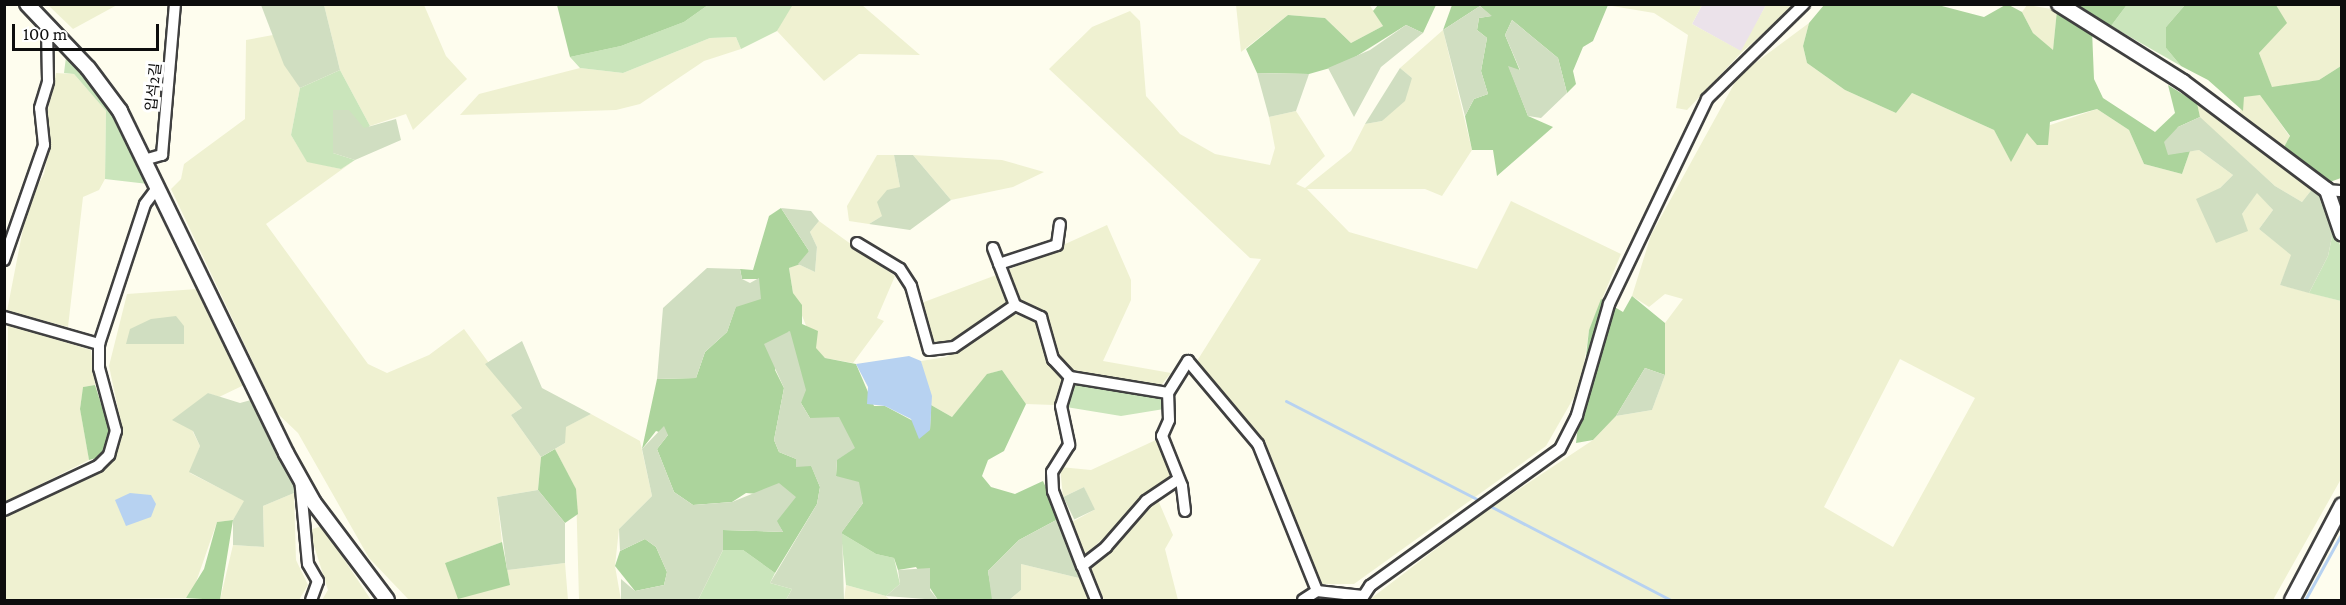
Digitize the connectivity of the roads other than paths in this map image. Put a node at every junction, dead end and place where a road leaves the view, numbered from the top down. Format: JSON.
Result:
{"nodes":[{"id":1,"x":27,"y":4,"type":"edge"},
{"id":2,"x":175,"y":4,"type":"edge"},
{"id":3,"x":1804,"y":4,"type":"edge"},
{"id":4,"x":2059,"y":4,"type":"edge"},
{"id":5,"x":47,"y":29,"type":"junction"},
{"id":6,"x":144,"y":160,"type":"junction"},
{"id":7,"x":158,"y":187,"type":"junction"},
{"id":8,"x":2326,"y":190,"type":"junction"},
{"id":9,"x":2342,"y":191,"type":"edge"},
{"id":10,"x":1060,"y":225,"type":"dead end"},
{"id":11,"x":2342,"y":234,"type":"edge"},
{"id":12,"x":857,"y":243,"type":"dead end"},
{"id":13,"x":993,"y":248,"type":"dead end"},
{"id":14,"x":4,"y":260,"type":"edge"},
{"id":15,"x":999,"y":264,"type":"junction"},
{"id":16,"x":1015,"y":305,"type":"junction"},
{"id":17,"x":4,"y":317,"type":"edge"},
{"id":18,"x":99,"y":344,"type":"junction"},
{"id":19,"x":1071,"y":377,"type":"junction"},
{"id":20,"x":1168,"y":393,"type":"junction"},
{"id":21,"x":300,"y":475,"type":"junction"},
{"id":22,"x":1176,"y":481,"type":"junction"},
{"id":23,"x":2342,"y":505,"type":"edge"},
{"id":24,"x":4,"y":510,"type":"edge"},
{"id":25,"x":1185,"y":511,"type":"dead end"},
{"id":26,"x":1082,"y":566,"type":"junction"},
{"id":27,"x":1317,"y":591,"type":"junction"},
{"id":28,"x":1362,"y":598,"type":"edge"},
{"id":29,"x":311,"y":600,"type":"edge"},
{"id":30,"x":387,"y":600,"type":"edge"},
{"id":31,"x":1096,"y":600,"type":"edge"},
{"id":32,"x":1303,"y":600,"type":"edge"},
{"id":33,"x":2292,"y":600,"type":"edge"}],
"edges":[{"from":1,"to":5,"type":"street"},
{"from":2,"to":6,"type":"street","name":"입석2길"},
{"from":3,"to":28,"type":"street"},
{"from":4,"to":8,"type":"street"},
{"from":5,"to":6,"type":"street"},
{"from":5,"to":14,"type":"street"},
{"from":6,"to":7,"type":"street"},
{"from":7,"to":18,"type":"street"},
{"from":7,"to":21,"type":"street"},
{"from":8,"to":9,"type":"street"},
{"from":8,"to":11,"type":"street"},
{"from":10,"to":15,"type":"street"},
{"from":12,"to":16,"type":"street"},
{"from":13,"to":15,"type":"street"},
{"from":15,"to":16,"type":"street"},
{"from":16,"to":19,"type":"street"},
{"from":17,"to":18,"type":"street"},
{"from":18,"to":24,"type":"street"},
{"from":19,"to":20,"type":"street"},
{"from":19,"to":26,"type":"street"},
{"from":20,"to":22,"type":"street"},
{"from":20,"to":27,"type":"street"},
{"from":21,"to":29,"type":"street"},
{"from":21,"to":30,"type":"street"},
{"from":22,"to":25,"type":"street"},
{"from":22,"to":26,"type":"street"},
{"from":23,"to":33,"type":"street"},
{"from":26,"to":31,"type":"street"},
{"from":27,"to":28,"type":"street"},
{"from":27,"to":32,"type":"street"}]}
